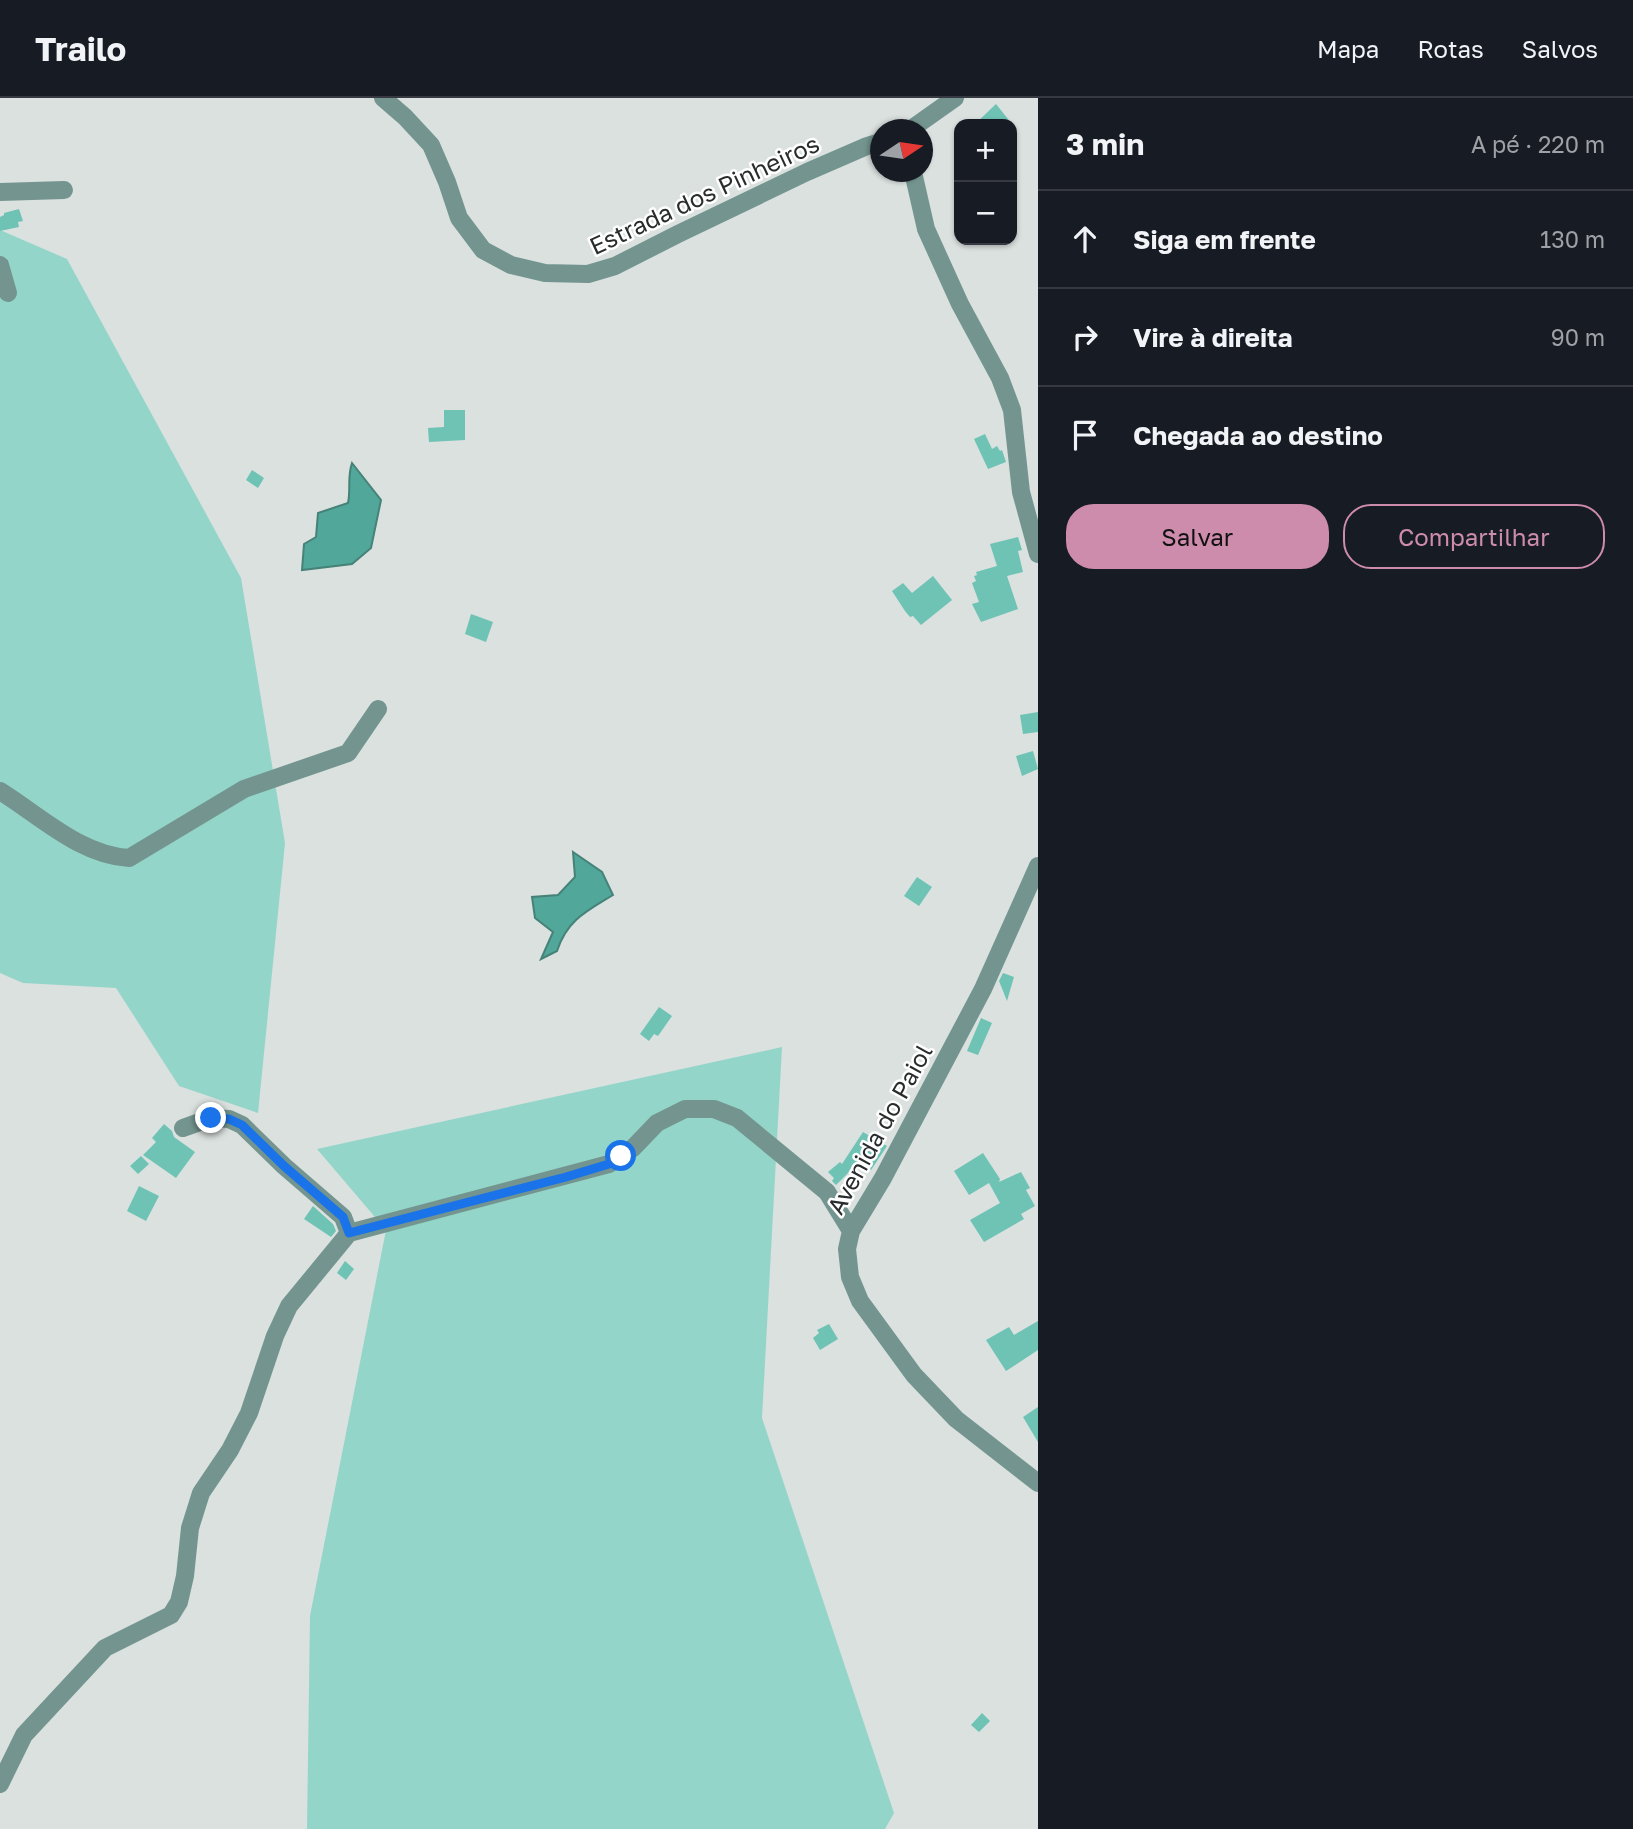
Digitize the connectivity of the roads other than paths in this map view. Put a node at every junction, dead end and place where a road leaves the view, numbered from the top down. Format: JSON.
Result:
{"nodes":[{"id":1,"x":383,"y":98,"type":"edge"},
{"id":2,"x":955,"y":98,"type":"edge"},
{"id":3,"x":926,"y":119,"type":"edge"},
{"id":4,"x":870,"y":145,"type":"edge"},
{"id":5,"x":915,"y":182,"type":"edge"},
{"id":6,"x":64,"y":190,"type":"dead end"},
{"id":7,"x":0,"y":192,"type":"edge"},
{"id":8,"x":0,"y":265,"type":"edge"},
{"id":9,"x":8,"y":293,"type":"dead end"},
{"id":10,"x":1038,"y":554,"type":"edge"},
{"id":11,"x":378,"y":709,"type":"dead end"},
{"id":12,"x":0,"y":791,"type":"edge"},
{"id":13,"x":1038,"y":866,"type":"edge"},
{"id":14,"x":183,"y":1128,"type":"dead end"},
{"id":15,"x":851,"y":1230,"type":"junction"},
{"id":16,"x":349,"y":1233,"type":"junction"},
{"id":17,"x":1038,"y":1483,"type":"edge"},
{"id":18,"x":0,"y":1784,"type":"edge"}],
"edges":[{"from":1,"to":4,"type":"street","name":"Estrada dos Pinheiros"},
{"from":2,"to":3,"type":"street"},
{"from":5,"to":10,"type":"street"},
{"from":6,"to":7,"type":"street"},
{"from":8,"to":9,"type":"street"},
{"from":11,"to":12,"type":"street"},
{"from":13,"to":15,"type":"street","name":"Avenida do Paiol"},
{"from":14,"to":16,"type":"street"},
{"from":15,"to":16,"type":"street"},
{"from":15,"to":17,"type":"street","name":"Avenida do Paiol"},
{"from":16,"to":18,"type":"street"}]}
